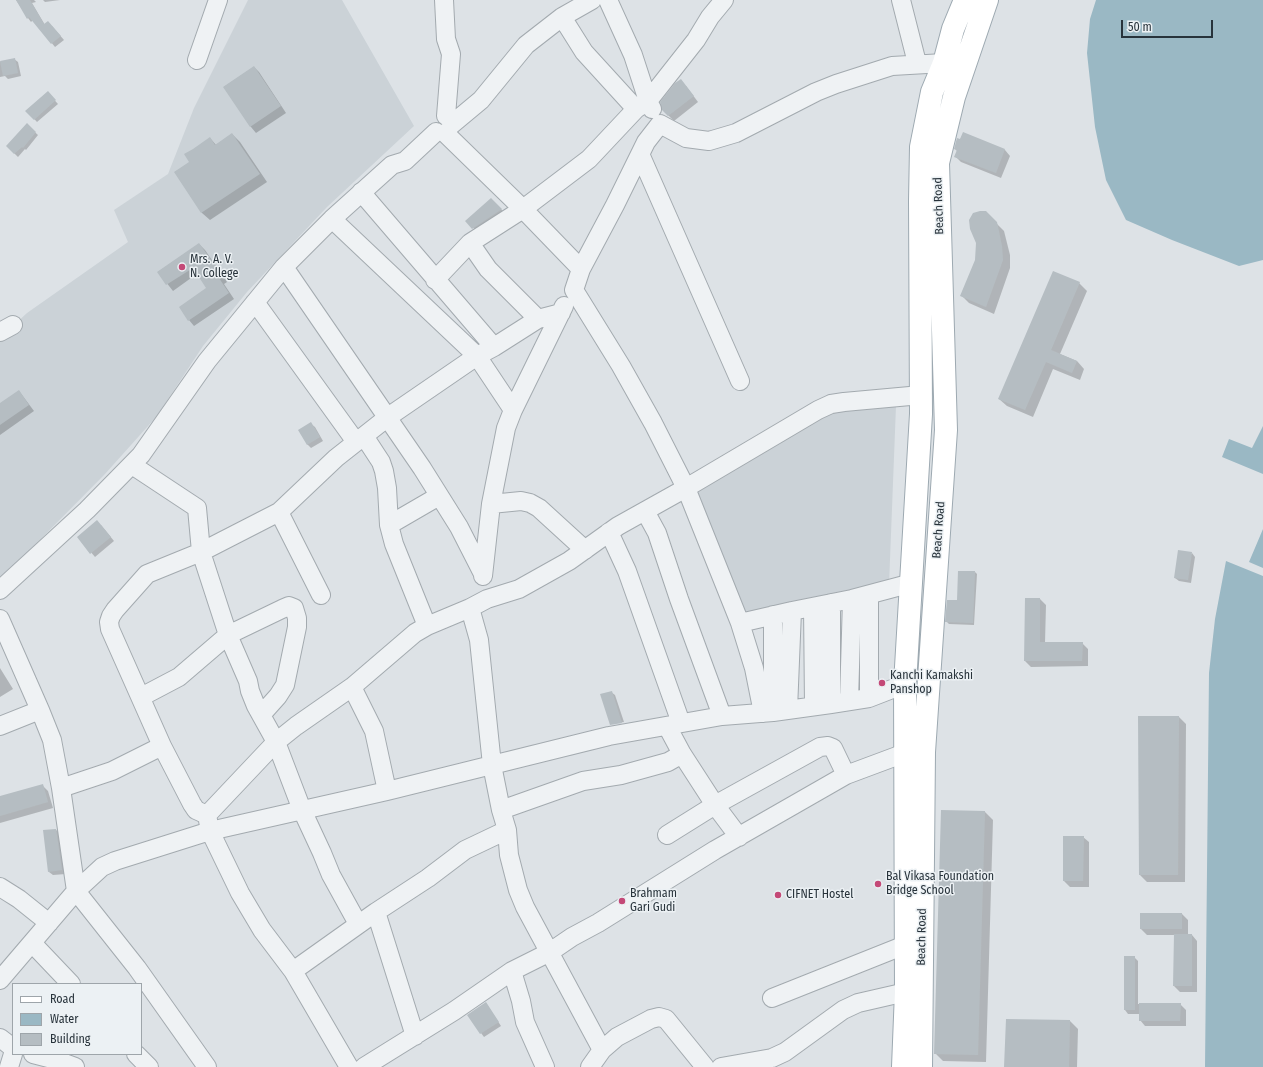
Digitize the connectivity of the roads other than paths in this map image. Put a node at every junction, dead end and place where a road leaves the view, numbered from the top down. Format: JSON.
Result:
{"nodes":[{"id":1,"x":218,"y":0,"type":"edge"},
{"id":2,"x":444,"y":0,"type":"edge"},
{"id":3,"x":592,"y":0,"type":"edge"},
{"id":4,"x":608,"y":0,"type":"edge"},
{"id":5,"x":724,"y":0,"type":"edge"},
{"id":6,"x":901,"y":0,"type":"edge"},
{"id":7,"x":964,"y":0,"type":"edge"},
{"id":8,"x":987,"y":0,"type":"edge"},
{"id":9,"x":562,"y":17,"type":"junction"},
{"id":10,"x":197,"y":60,"type":"dead end"},
{"id":11,"x":917,"y":63,"type":"junction"},
{"id":12,"x":944,"y":63,"type":"junction"},
{"id":13,"x":642,"y":105,"type":"junction"},
{"id":14,"x":441,"y":124,"type":"junction"},
{"id":15,"x":660,"y":124,"type":"junction"},
{"id":16,"x":640,"y":154,"type":"junction"},
{"id":17,"x":361,"y":192,"type":"junction"},
{"id":18,"x":523,"y":209,"type":"junction"},
{"id":19,"x":332,"y":219,"type":"junction"},
{"id":20,"x":470,"y":243,"type":"junction"},
{"id":21,"x":284,"y":267,"type":"junction"},
{"id":22,"x":581,"y":269,"type":"junction"},
{"id":23,"x":435,"y":280,"type":"junction"},
{"id":24,"x":574,"y":290,"type":"junction"},
{"id":25,"x":255,"y":302,"type":"junction"},
{"id":26,"x":561,"y":313,"type":"junction"},
{"id":27,"x":538,"y":319,"type":"junction"},
{"id":28,"x":494,"y":347,"type":"junction"},
{"id":29,"x":477,"y":356,"type":"junction"},
{"id":30,"x":740,"y":380,"type":"dead end"},
{"id":31,"x":921,"y":395,"type":"junction"},
{"id":32,"x":513,"y":410,"type":"junction"},
{"id":33,"x":388,"y":417,"type":"junction"},
{"id":34,"x":360,"y":439,"type":"junction"},
{"id":35,"x":132,"y":465,"type":"junction"},
{"id":36,"x":686,"y":488,"type":"junction"},
{"id":37,"x":439,"y":496,"type":"junction"},
{"id":38,"x":491,"y":504,"type":"junction"},
{"id":39,"x":645,"y":511,"type":"junction"},
{"id":40,"x":279,"y":512,"type":"junction"},
{"id":41,"x":389,"y":524,"type":"junction"},
{"id":42,"x":609,"y":532,"type":"junction"},
{"id":43,"x":585,"y":550,"type":"junction"},
{"id":44,"x":201,"y":552,"type":"junction"},
{"id":45,"x":483,"y":574,"type":"junction"},
{"id":46,"x":912,"y":583,"type":"junction"},
{"id":47,"x":0,"y":590,"type":"edge"},
{"id":48,"x":321,"y":595,"type":"dead end"},
{"id":49,"x":869,"y":595,"type":"junction"},
{"id":50,"x":487,"y":599,"type":"junction"},
{"id":51,"x":852,"y":600,"type":"junction"},
{"id":52,"x":832,"y":603,"type":"junction"},
{"id":53,"x":813,"y":607,"type":"junction"},
{"id":54,"x":470,"y":608,"type":"junction"},
{"id":55,"x":792,"y":611,"type":"junction"},
{"id":56,"x":773,"y":615,"type":"junction"},
{"id":57,"x":0,"y":619,"type":"edge"},
{"id":58,"x":740,"y":623,"type":"junction"},
{"id":59,"x":427,"y":626,"type":"junction"},
{"id":60,"x":228,"y":635,"type":"junction"},
{"id":61,"x":905,"y":684,"type":"junction"},
{"id":62,"x":352,"y":687,"type":"junction"},
{"id":63,"x":141,"y":697,"type":"junction"},
{"id":64,"x":869,"y":698,"type":"junction"},
{"id":65,"x":849,"y":701,"type":"junction"},
{"id":66,"x":822,"y":705,"type":"junction"},
{"id":67,"x":40,"y":710,"type":"junction"},
{"id":68,"x":775,"y":712,"type":"junction"},
{"id":69,"x":261,"y":715,"type":"junction"},
{"id":70,"x":722,"y":716,"type":"junction"},
{"id":71,"x":674,"y":725,"type":"junction"},
{"id":72,"x":0,"y":726,"type":"edge"},
{"id":73,"x":276,"y":742,"type":"junction"},
{"id":74,"x":162,"y":746,"type":"junction"},
{"id":75,"x":914,"y":753,"type":"junction"},
{"id":76,"x":682,"y":754,"type":"junction"},
{"id":77,"x":492,"y":765,"type":"junction"},
{"id":78,"x":846,"y":775,"type":"junction"},
{"id":79,"x":60,"y":788,"type":"junction"},
{"id":80,"x":387,"y":791,"type":"junction"},
{"id":81,"x":715,"y":805,"type":"junction"},
{"id":82,"x":302,"y":810,"type":"junction"},
{"id":83,"x":501,"y":810,"type":"junction"},
{"id":84,"x":208,"y":824,"type":"junction"},
{"id":85,"x":507,"y":830,"type":"junction"},
{"id":86,"x":667,"y":835,"type":"dead end"},
{"id":87,"x":739,"y":837,"type":"junction"},
{"id":88,"x":0,"y":887,"type":"edge"},
{"id":89,"x":76,"y":891,"type":"junction"},
{"id":90,"x":376,"y":912,"type":"junction"},
{"id":91,"x":50,"y":923,"type":"junction"},
{"id":92,"x":358,"y":924,"type":"junction"},
{"id":93,"x":32,"y":943,"type":"junction"},
{"id":94,"x":905,"y":945,"type":"junction"},
{"id":95,"x":550,"y":952,"type":"junction"},
{"id":96,"x":292,"y":971,"type":"junction"},
{"id":97,"x":512,"y":971,"type":"junction"},
{"id":98,"x":0,"y":980,"type":"edge"},
{"id":99,"x":70,"y":983,"type":"edge"},
{"id":100,"x":906,"y":992,"type":"junction"},
{"id":101,"x":772,"y":998,"type":"dead end"},
{"id":102,"x":415,"y":1036,"type":"junction"},
{"id":103,"x":0,"y":1038,"type":"edge"},
{"id":104,"x":12,"y":1047,"type":"edge"},
{"id":105,"x":602,"y":1050,"type":"junction"},
{"id":106,"x":13,"y":1055,"type":"edge"},
{"id":107,"x":37,"y":1055,"type":"edge"},
{"id":108,"x":137,"y":1055,"type":"edge"},
{"id":109,"x":202,"y":1065,"type":"edge"},
{"id":110,"x":9,"y":1067,"type":"edge"},
{"id":111,"x":75,"y":1067,"type":"edge"},
{"id":112,"x":149,"y":1067,"type":"edge"},
{"id":113,"x":349,"y":1067,"type":"edge"},
{"id":114,"x":364,"y":1067,"type":"edge"},
{"id":115,"x":545,"y":1067,"type":"edge"},
{"id":116,"x":590,"y":1067,"type":"edge"},
{"id":117,"x":705,"y":1067,"type":"edge"},
{"id":118,"x":721,"y":1067,"type":"edge"},
{"id":119,"x":903,"y":1067,"type":"edge"},
{"id":120,"x":921,"y":1067,"type":"edge"}],
"edges":[{"from":1,"to":10,"type":"street"},
{"from":2,"to":14,"type":"street"},
{"from":3,"to":9,"type":"street"},
{"from":4,"to":13,"type":"street"},
{"from":5,"to":13,"type":"street"},
{"from":6,"to":11,"type":"street"},
{"from":7,"to":12,"type":"main road","name":"Beach Road"},
{"from":8,"to":75,"type":"main road","name":"Beach Road"},
{"from":9,"to":13,"type":"street"},
{"from":9,"to":14,"type":"street"},
{"from":11,"to":12,"type":"street"},
{"from":11,"to":15,"type":"street"},
{"from":12,"to":31,"type":"main road","name":"Beach Road"},
{"from":13,"to":15,"type":"street"},
{"from":13,"to":18,"type":"street"},
{"from":14,"to":17,"type":"street"},
{"from":14,"to":18,"type":"street"},
{"from":15,"to":16,"type":"street"},
{"from":16,"to":22,"type":"street"},
{"from":16,"to":30,"type":"street"},
{"from":17,"to":19,"type":"street"},
{"from":17,"to":23,"type":"street"},
{"from":18,"to":20,"type":"street"},
{"from":18,"to":22,"type":"street"},
{"from":19,"to":21,"type":"street"},
{"from":19,"to":29,"type":"street"},
{"from":20,"to":23,"type":"street"},
{"from":20,"to":27,"type":"street"},
{"from":21,"to":25,"type":"street"},
{"from":21,"to":33,"type":"street"},
{"from":22,"to":24,"type":"street"},
{"from":23,"to":28,"type":"street"},
{"from":24,"to":26,"type":"street"},
{"from":24,"to":36,"type":"street"},
{"from":25,"to":34,"type":"street"},
{"from":25,"to":35,"type":"street"},
{"from":26,"to":27,"type":"street"},
{"from":26,"to":32,"type":"street"},
{"from":27,"to":28,"type":"street"},
{"from":28,"to":29,"type":"street"},
{"from":29,"to":32,"type":"street"},
{"from":29,"to":33,"type":"street"},
{"from":31,"to":36,"type":"street"},
{"from":31,"to":46,"type":"main road","name":"Beach Road"},
{"from":32,"to":38,"type":"street"},
{"from":33,"to":34,"type":"street"},
{"from":33,"to":37,"type":"street"},
{"from":34,"to":40,"type":"street"},
{"from":34,"to":41,"type":"street"},
{"from":35,"to":44,"type":"street"},
{"from":35,"to":47,"type":"street"},
{"from":36,"to":39,"type":"street"},
{"from":36,"to":58,"type":"street"},
{"from":37,"to":41,"type":"street"},
{"from":37,"to":45,"type":"street"},
{"from":38,"to":43,"type":"street"},
{"from":38,"to":45,"type":"street"},
{"from":39,"to":42,"type":"street"},
{"from":39,"to":70,"type":"street"},
{"from":40,"to":44,"type":"street"},
{"from":40,"to":48,"type":"street"},
{"from":41,"to":59,"type":"street"},
{"from":42,"to":43,"type":"street"},
{"from":42,"to":71,"type":"street"},
{"from":43,"to":50,"type":"street"},
{"from":44,"to":60,"type":"street"},
{"from":44,"to":63,"type":"street"},
{"from":45,"to":50,"type":"street"},
{"from":46,"to":49,"type":"street"},
{"from":46,"to":61,"type":"main road","name":"Beach Road"},
{"from":49,"to":51,"type":"street"},
{"from":49,"to":64,"type":"street"},
{"from":50,"to":54,"type":"street"},
{"from":51,"to":52,"type":"street"},
{"from":51,"to":65,"type":"street"},
{"from":52,"to":53,"type":"street"},
{"from":52,"to":66,"type":"street"},
{"from":53,"to":55,"type":"street"},
{"from":53,"to":66,"type":"street"},
{"from":54,"to":59,"type":"street"},
{"from":54,"to":77,"type":"street"},
{"from":55,"to":56,"type":"street"},
{"from":55,"to":68,"type":"street"},
{"from":56,"to":58,"type":"street"},
{"from":56,"to":68,"type":"street"},
{"from":57,"to":67,"type":"street"},
{"from":58,"to":68,"type":"street"},
{"from":59,"to":62,"type":"street"},
{"from":60,"to":63,"type":"street"},
{"from":60,"to":69,"type":"street"},
{"from":60,"to":69,"type":"street"},
{"from":61,"to":64,"type":"street"},
{"from":61,"to":75,"type":"main road","name":"Beach Road"},
{"from":62,"to":73,"type":"street"},
{"from":62,"to":80,"type":"street"},
{"from":63,"to":74,"type":"street"},
{"from":64,"to":65,"type":"street"},
{"from":65,"to":66,"type":"street"},
{"from":66,"to":68,"type":"street"},
{"from":67,"to":72,"type":"street"},
{"from":67,"to":79,"type":"street"},
{"from":68,"to":70,"type":"street"},
{"from":69,"to":73,"type":"street"},
{"from":70,"to":71,"type":"street"},
{"from":71,"to":76,"type":"street"},
{"from":71,"to":77,"type":"street"},
{"from":73,"to":82,"type":"street"},
{"from":73,"to":84,"type":"street"},
{"from":74,"to":79,"type":"street"},
{"from":74,"to":84,"type":"street"},
{"from":75,"to":78,"type":"street"},
{"from":75,"to":94,"type":"main road","name":"Beach Road"},
{"from":75,"to":120,"type":"main road","name":"Beach Road"},
{"from":76,"to":81,"type":"street"},
{"from":76,"to":83,"type":"street"},
{"from":77,"to":80,"type":"street"},
{"from":77,"to":83,"type":"street"},
{"from":78,"to":81,"type":"street"},
{"from":78,"to":87,"type":"street"},
{"from":79,"to":89,"type":"street"},
{"from":80,"to":82,"type":"street"},
{"from":81,"to":86,"type":"street"},
{"from":81,"to":87,"type":"street"},
{"from":82,"to":84,"type":"street"},
{"from":82,"to":92,"type":"street"},
{"from":83,"to":85,"type":"street"},
{"from":84,"to":89,"type":"street"},
{"from":84,"to":96,"type":"street"},
{"from":85,"to":90,"type":"street"},
{"from":85,"to":95,"type":"street"},
{"from":87,"to":95,"type":"street"},
{"from":88,"to":91,"type":"street"},
{"from":89,"to":91,"type":"street"},
{"from":89,"to":109,"type":"street"},
{"from":90,"to":92,"type":"street"},
{"from":90,"to":102,"type":"street"},
{"from":91,"to":93,"type":"street"},
{"from":92,"to":96,"type":"street"},
{"from":93,"to":98,"type":"street"},
{"from":93,"to":99,"type":"street"},
{"from":94,"to":100,"type":"main road","name":"Beach Road"},
{"from":94,"to":101,"type":"street"},
{"from":95,"to":97,"type":"street"},
{"from":95,"to":105,"type":"street"},
{"from":96,"to":113,"type":"street"},
{"from":97,"to":102,"type":"street"},
{"from":97,"to":115,"type":"street"},
{"from":100,"to":118,"type":"street"},
{"from":100,"to":119,"type":"main road","name":"Beach Road"},
{"from":102,"to":114,"type":"street"},
{"from":103,"to":104,"type":"street"},
{"from":105,"to":116,"type":"street"},
{"from":105,"to":117,"type":"street"},
{"from":106,"to":110,"type":"street"},
{"from":107,"to":111,"type":"street"},
{"from":108,"to":112,"type":"street"}]}
